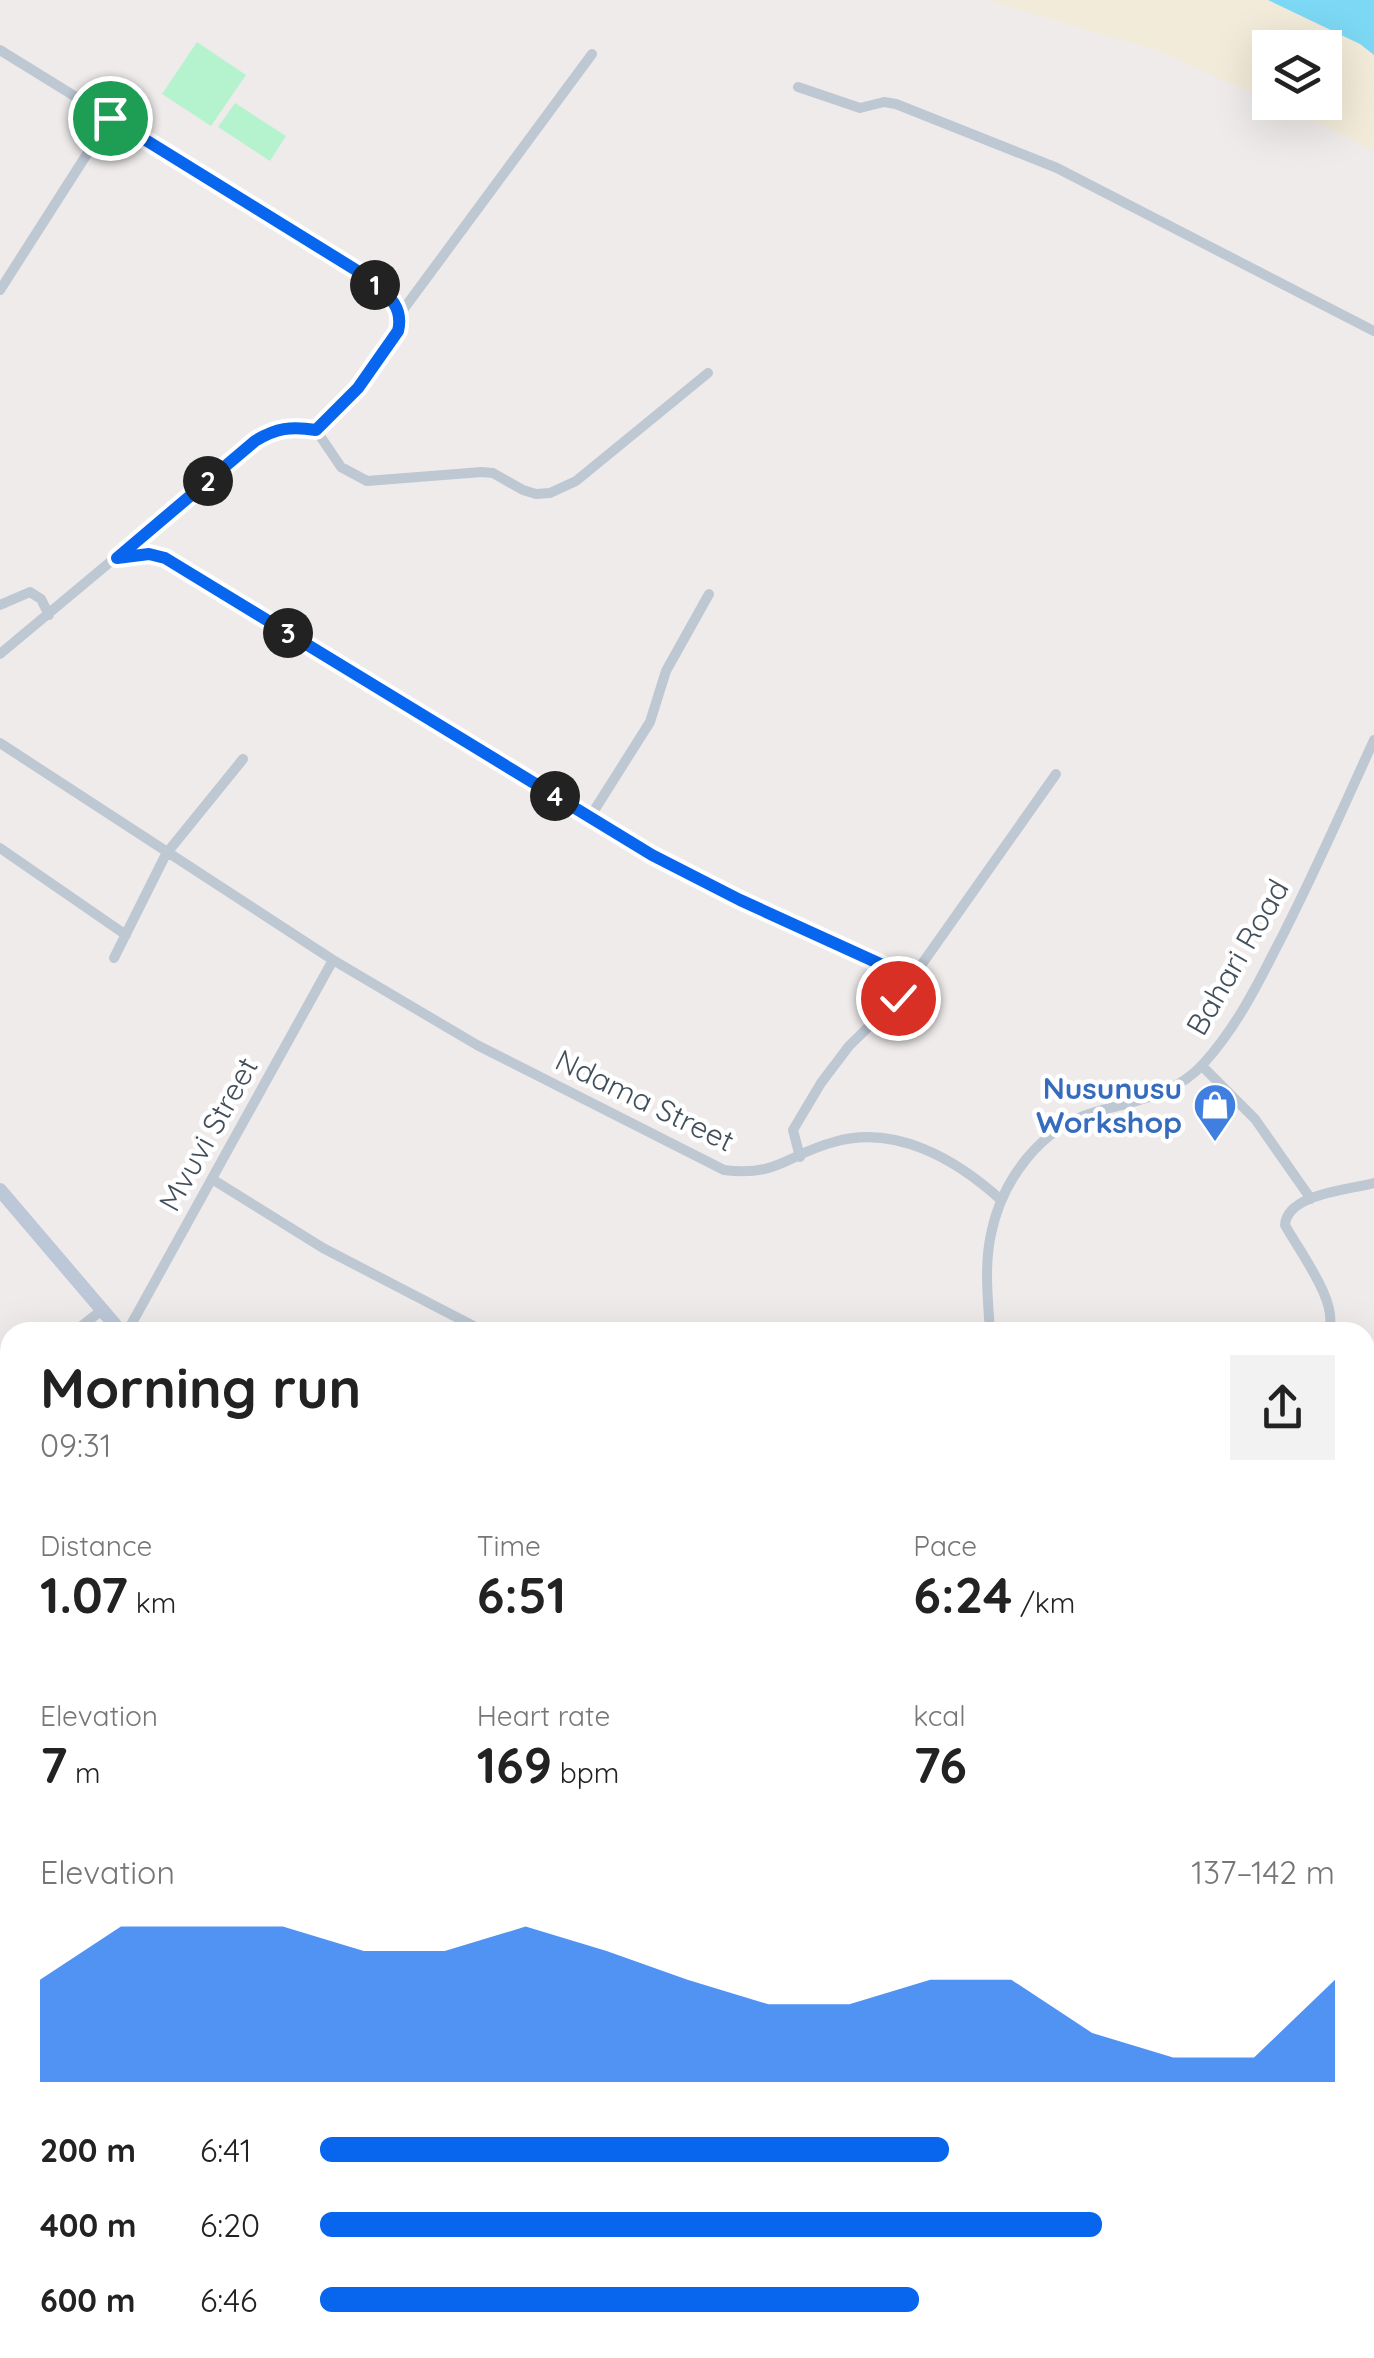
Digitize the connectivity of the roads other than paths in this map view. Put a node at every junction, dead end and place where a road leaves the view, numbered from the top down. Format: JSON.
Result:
{"nodes":[{"id":1,"x":0,"y":50,"type":"edge"},
{"id":2,"x":592,"y":54,"type":"dead end"},
{"id":3,"x":798,"y":86,"type":"dead end"},
{"id":4,"x":110,"y":118,"type":"junction"},
{"id":5,"x":0,"y":290,"type":"edge"},
{"id":6,"x":400,"y":314,"type":"junction"},
{"id":7,"x":1374,"y":330,"type":"edge"},
{"id":8,"x":708,"y":373,"type":"dead end"},
{"id":9,"x":316,"y":430,"type":"junction"},
{"id":10,"x":117,"y":558,"type":"junction"},
{"id":11,"x":709,"y":594,"type":"dead end"},
{"id":12,"x":0,"y":604,"type":"edge"},
{"id":13,"x":50,"y":614,"type":"junction"},
{"id":14,"x":0,"y":654,"type":"edge"},
{"id":15,"x":1374,"y":740,"type":"edge"},
{"id":16,"x":0,"y":743,"type":"edge"},
{"id":17,"x":244,"y":760,"type":"dead end"},
{"id":18,"x":1056,"y":774,"type":"dead end"},
{"id":19,"x":590,"y":817,"type":"junction"},
{"id":20,"x":0,"y":848,"type":"edge"},
{"id":21,"x":166,"y":854,"type":"junction"},
{"id":22,"x":126,"y":934,"type":"junction"},
{"id":23,"x":114,"y":958,"type":"dead end"},
{"id":24,"x":333,"y":960,"type":"junction"},
{"id":25,"x":911,"y":978,"type":"junction"},
{"id":26,"x":1202,"y":1066,"type":"junction"},
{"id":27,"x":800,"y":1157,"type":"junction"},
{"id":28,"x":212,"y":1178,"type":"junction"},
{"id":29,"x":1374,"y":1184,"type":"edge"},
{"id":30,"x":0,"y":1190,"type":"edge"},
{"id":31,"x":1311,"y":1198,"type":"junction"},
{"id":32,"x":1001,"y":1200,"type":"junction"},
{"id":33,"x":102,"y":1310,"type":"junction"},
{"id":34,"x":87,"y":1322,"type":"edge"},
{"id":35,"x":114,"y":1322,"type":"edge"},
{"id":36,"x":130,"y":1322,"type":"edge"},
{"id":37,"x":466,"y":1322,"type":"edge"},
{"id":38,"x":990,"y":1322,"type":"edge"},
{"id":39,"x":1332,"y":1322,"type":"edge"}],
"edges":[{"from":1,"to":4,"type":"street"},
{"from":2,"to":6,"type":"street"},
{"from":3,"to":7,"type":"street"},
{"from":4,"to":5,"type":"street"},
{"from":4,"to":6,"type":"street"},
{"from":6,"to":9,"type":"street"},
{"from":8,"to":9,"type":"street"},
{"from":9,"to":10,"type":"street"},
{"from":10,"to":13,"type":"street"},
{"from":10,"to":19,"type":"street"},
{"from":11,"to":19,"type":"street"},
{"from":12,"to":13,"type":"street"},
{"from":13,"to":14,"type":"street"},
{"from":15,"to":26,"type":"street","name":"Bahari Road"},
{"from":16,"to":21,"type":"street","name":"Ndama Street"},
{"from":17,"to":21,"type":"street"},
{"from":18,"to":25,"type":"street"},
{"from":19,"to":25,"type":"street"},
{"from":20,"to":22,"type":"street"},
{"from":21,"to":22,"type":"street"},
{"from":21,"to":24,"type":"street","name":"Ndama Street"},
{"from":22,"to":23,"type":"street"},
{"from":24,"to":27,"type":"street","name":"Ndama Street"},
{"from":24,"to":28,"type":"street","name":"Mvuvi Street"},
{"from":25,"to":27,"type":"street"},
{"from":26,"to":31,"type":"street"},
{"from":26,"to":32,"type":"street","name":"Bahari Road"},
{"from":27,"to":32,"type":"street","name":"Ndama Street"},
{"from":28,"to":36,"type":"street","name":"Mvuvi Street"},
{"from":28,"to":37,"type":"street"},
{"from":29,"to":31,"type":"street"},
{"from":30,"to":33,"type":"street"},
{"from":31,"to":39,"type":"street"},
{"from":32,"to":38,"type":"street","name":"Bahari Road"},
{"from":33,"to":34,"type":"street"},
{"from":33,"to":35,"type":"street"}]}
